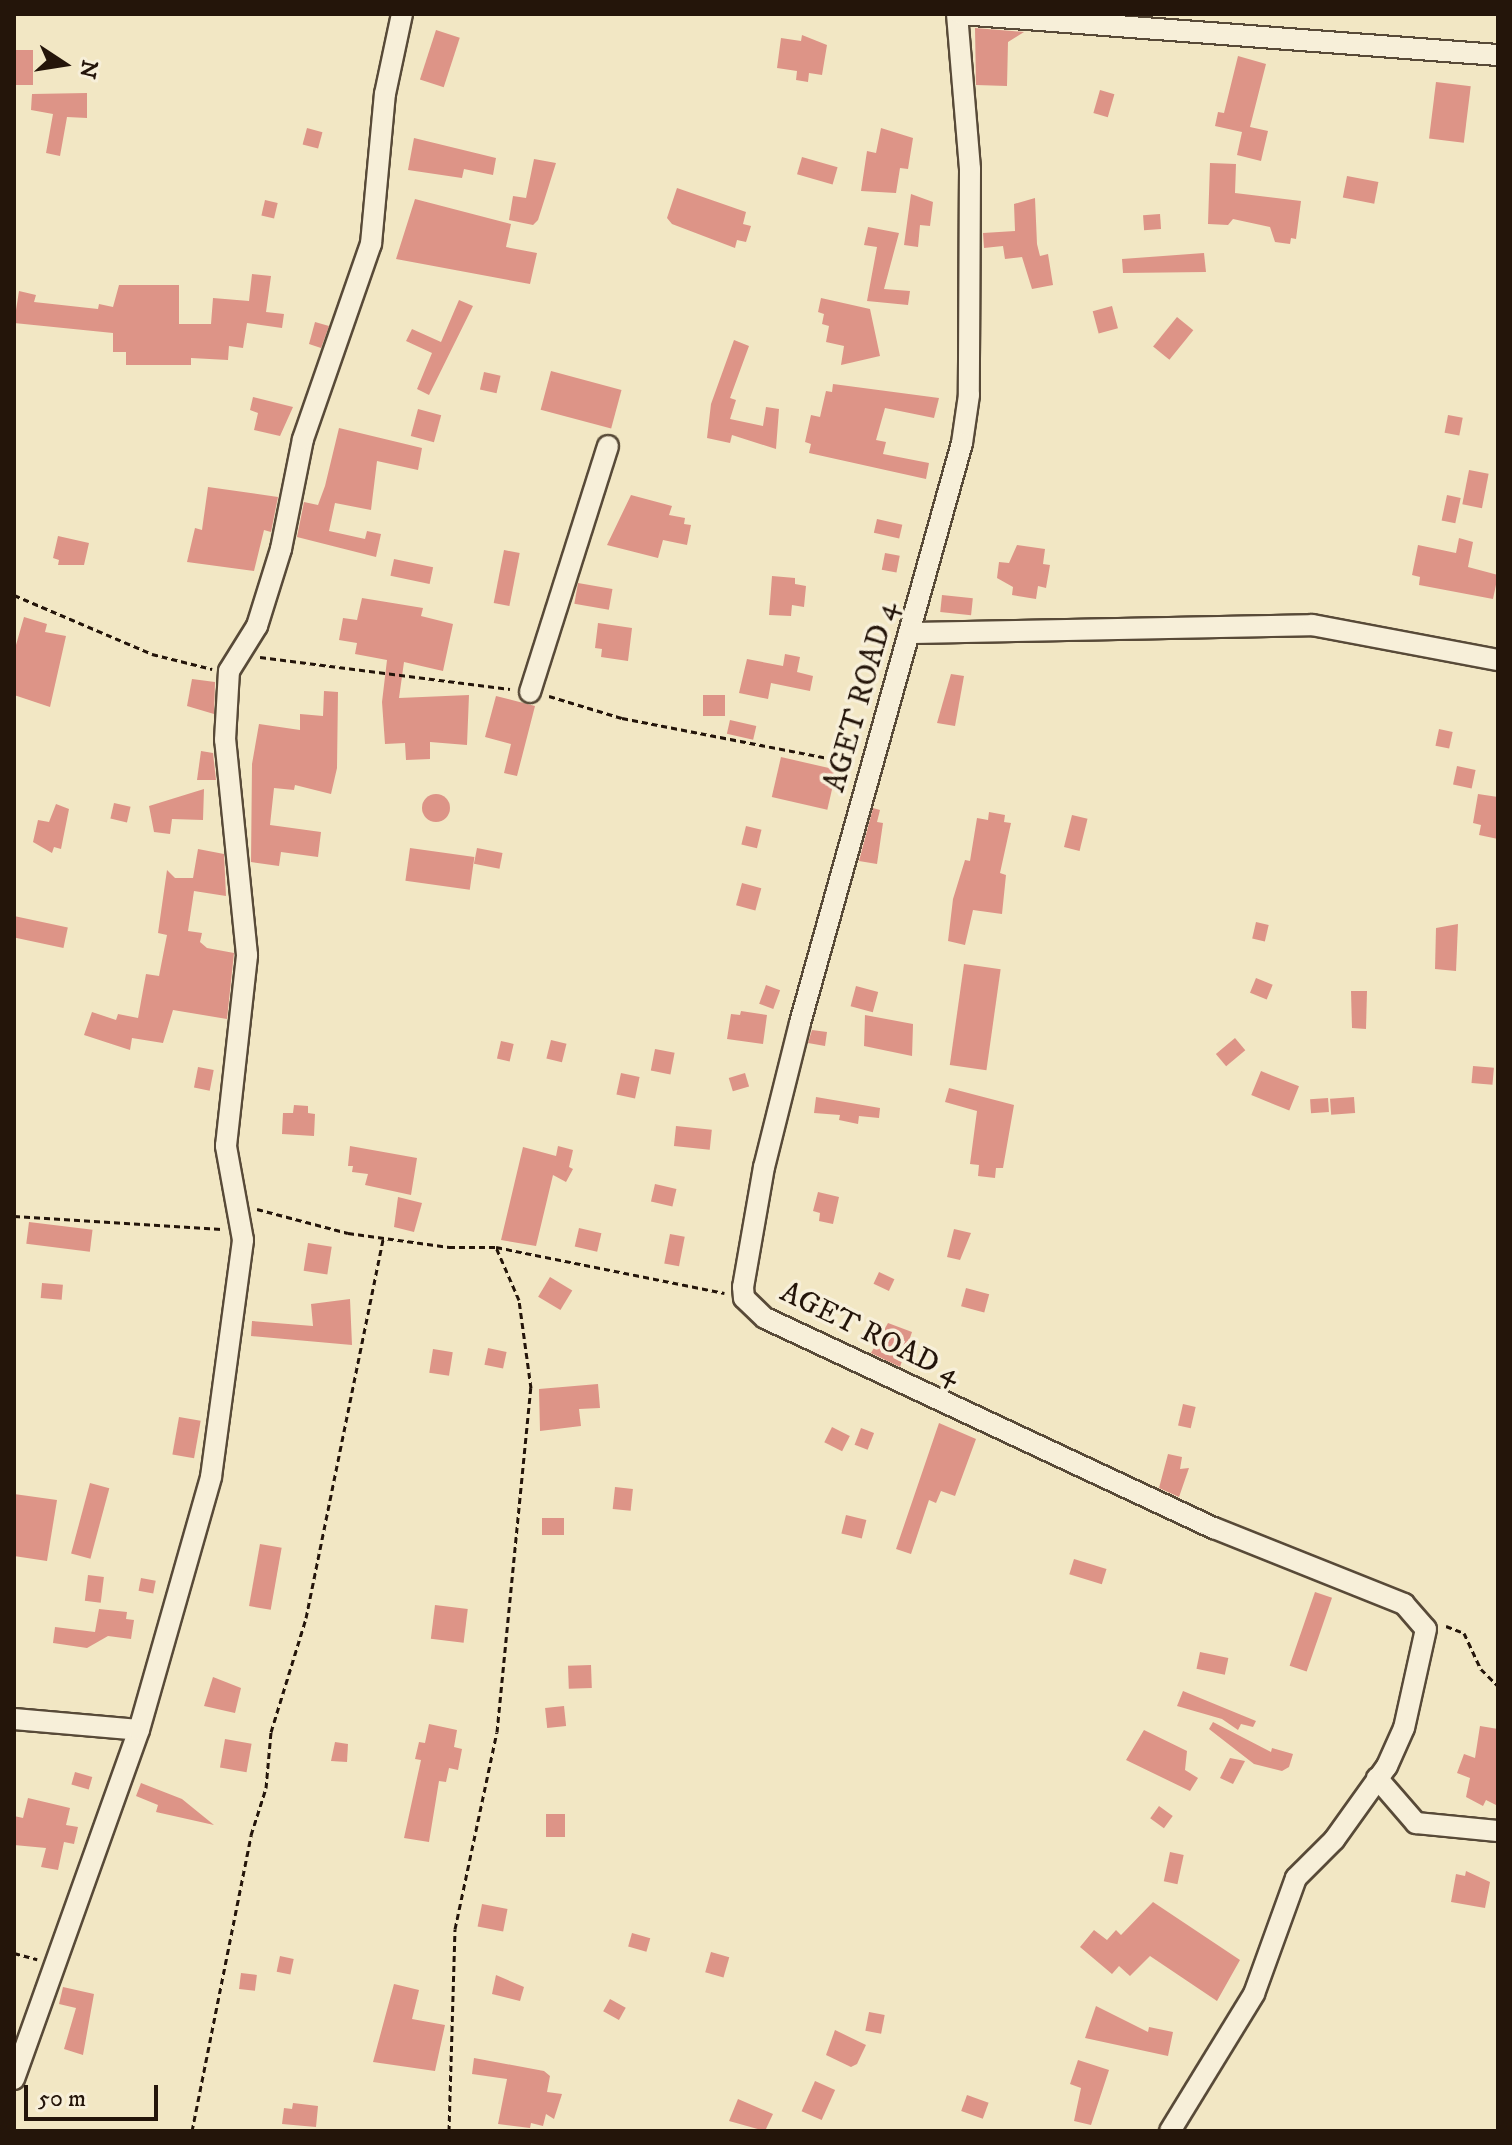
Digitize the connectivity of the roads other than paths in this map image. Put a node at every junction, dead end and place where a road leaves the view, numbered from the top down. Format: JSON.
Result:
{"nodes":[{"id":1,"x":402,"y":14,"type":"edge"},
{"id":2,"x":959,"y":14,"type":"edge"},
{"id":3,"x":1498,"y":55,"type":"edge"},
{"id":4,"x":608,"y":446,"type":"dead end"},
{"id":5,"x":911,"y":633,"type":"junction"},
{"id":6,"x":1498,"y":660,"type":"edge"},
{"id":7,"x":530,"y":692,"type":"road end"},
{"id":8,"x":14,"y":1719,"type":"edge"},
{"id":9,"x":139,"y":1730,"type":"junction"},
{"id":10,"x":1377,"y":1778,"type":"junction"},
{"id":11,"x":1498,"y":1831,"type":"edge"},
{"id":12,"x":14,"y":2079,"type":"edge"},
{"id":13,"x":1170,"y":2131,"type":"edge"}],
"edges":[{"from":1,"to":9,"type":"street"},
{"from":2,"to":3,"type":"street"},
{"from":2,"to":5,"type":"street","name":"AGET ROAD 4"},
{"from":4,"to":7,"type":"street"},
{"from":5,"to":6,"type":"street"},
{"from":5,"to":10,"type":"street","name":"AGET ROAD 4"},
{"from":8,"to":9,"type":"street"},
{"from":9,"to":12,"type":"street"},
{"from":10,"to":11,"type":"street"},
{"from":10,"to":13,"type":"street"}]}
